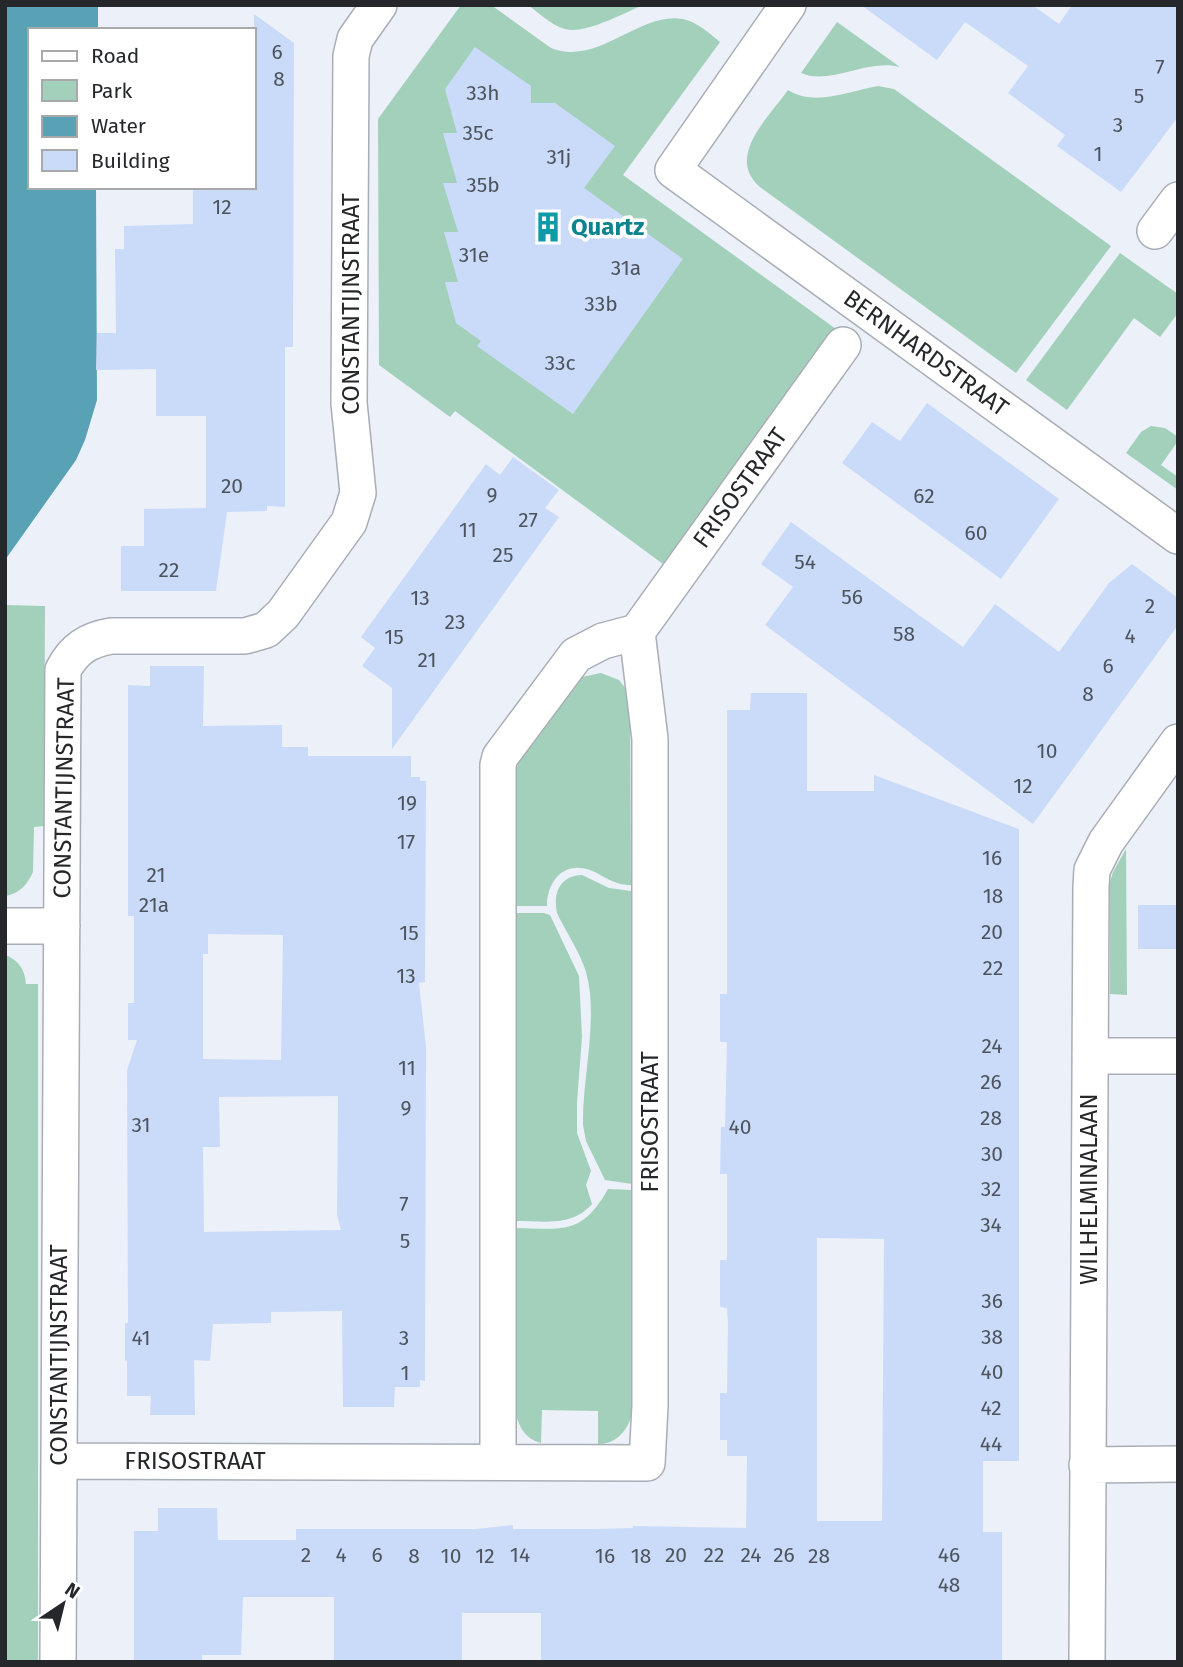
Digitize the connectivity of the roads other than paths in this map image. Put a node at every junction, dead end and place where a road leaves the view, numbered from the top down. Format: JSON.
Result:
{"nodes":[{"id":1,"x":379,"y":5,"type":"edge"},
{"id":2,"x":778,"y":9,"type":"edge"},
{"id":3,"x":1178,"y":200,"type":"edge"},
{"id":4,"x":1155,"y":231,"type":"dead end"},
{"id":5,"x":843,"y":345,"type":"dead end"},
{"id":6,"x":1178,"y":536,"type":"edge"},
{"id":7,"x":637,"y":632,"type":"junction"},
{"id":8,"x":1178,"y":742,"type":"edge"},
{"id":9,"x":5,"y":926,"type":"edge"},
{"id":10,"x":62,"y":926,"type":"junction"},
{"id":11,"x":1090,"y":1056,"type":"junction"},
{"id":12,"x":1178,"y":1056,"type":"edge"},
{"id":13,"x":59,"y":1461,"type":"junction"},
{"id":14,"x":498,"y":1461,"type":"junction"},
{"id":15,"x":1178,"y":1464,"type":"edge"},
{"id":16,"x":1087,"y":1465,"type":"junction"},
{"id":17,"x":58,"y":1662,"type":"edge"},
{"id":18,"x":1087,"y":1662,"type":"edge"}],
"edges":[{"from":1,"to":10,"type":"street","name":"CONSTANTIJNSTRAAT"},
{"from":2,"to":6,"type":"street","name":"BERNHARDSTRAAT"},
{"from":3,"to":4,"type":"street"},
{"from":5,"to":7,"type":"street","name":"FRISOSTRAAT"},
{"from":7,"to":14,"type":"street"},
{"from":7,"to":14,"type":"street","name":"FRISOSTRAAT"},
{"from":8,"to":11,"type":"street","name":"WILHELMINALAAN"},
{"from":9,"to":10,"type":"street"},
{"from":10,"to":13,"type":"street","name":"CONSTANTIJNSTRAAT"},
{"from":11,"to":12,"type":"street"},
{"from":11,"to":16,"type":"street","name":"WILHELMINALAAN"},
{"from":13,"to":14,"type":"street","name":"FRISOSTRAAT"},
{"from":13,"to":17,"type":"street","name":"CONSTANTIJNSTRAAT"},
{"from":15,"to":16,"type":"street"},
{"from":16,"to":18,"type":"street","name":"WILHELMINALAAN"}]}
